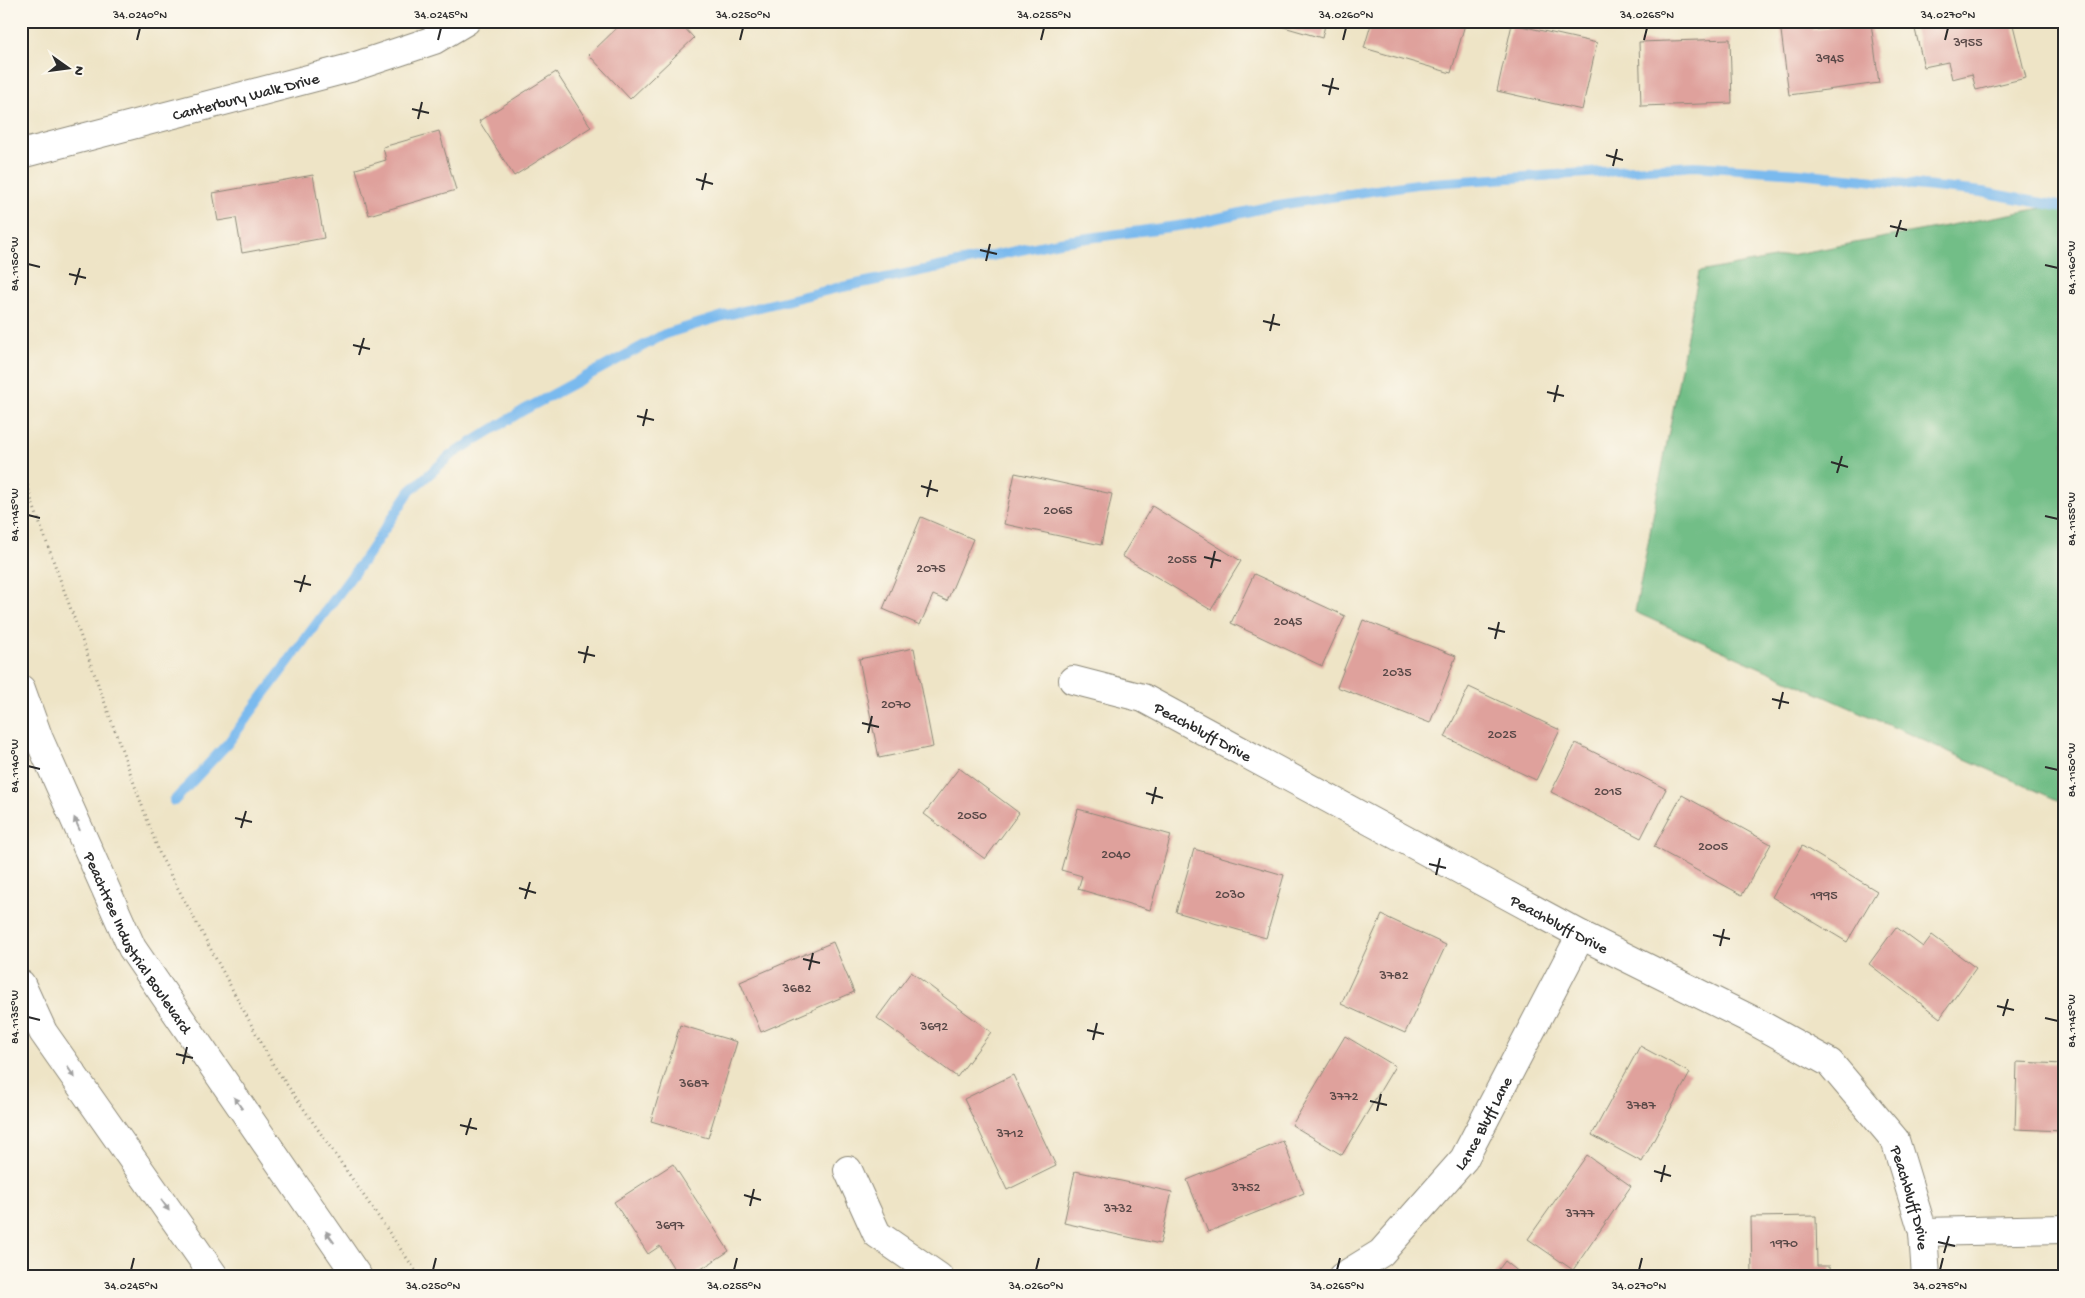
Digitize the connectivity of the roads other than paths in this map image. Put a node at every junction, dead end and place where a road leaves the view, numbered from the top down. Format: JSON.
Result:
{"nodes":[{"id":1,"x":466,"y":21,"type":"edge"},
{"id":2,"x":21,"y":154,"type":"edge"},
{"id":3,"x":1072,"y":680,"type":"dead end"},
{"id":4,"x":21,"y":689,"type":"edge"},
{"id":5,"x":1580,"y":935,"type":"junction"},
{"id":6,"x":21,"y":984,"type":"edge"},
{"id":7,"x":848,"y":1170,"type":"dead end"},
{"id":8,"x":2064,"y":1229,"type":"edge"},
{"id":9,"x":1923,"y":1232,"type":"junction"},
{"id":10,"x":215,"y":1277,"type":"edge"},
{"id":11,"x":358,"y":1277,"type":"edge"},
{"id":12,"x":939,"y":1277,"type":"edge"},
{"id":13,"x":1342,"y":1277,"type":"edge"},
{"id":14,"x":1926,"y":1277,"type":"edge"}],
"edges":[{"from":1,"to":2,"type":"main road","name":"Canterbury Walk Drive"},
{"from":3,"to":5,"type":"main road","name":"Peachbluff Drive"},
{"from":11,"to":4,"type":"main road","name":"Peachtree Industrial Boulevard","one_way":true},
{"from":5,"to":9,"type":"main road","name":"Peachbluff Drive"},
{"from":5,"to":13,"type":"main road","name":"Lance Bluff Lane"},
{"from":6,"to":10,"type":"main road","one_way":true},
{"from":7,"to":12,"type":"main road"},
{"from":8,"to":9,"type":"main road"},
{"from":9,"to":14,"type":"main road","name":"Peachbluff Drive"}]}
